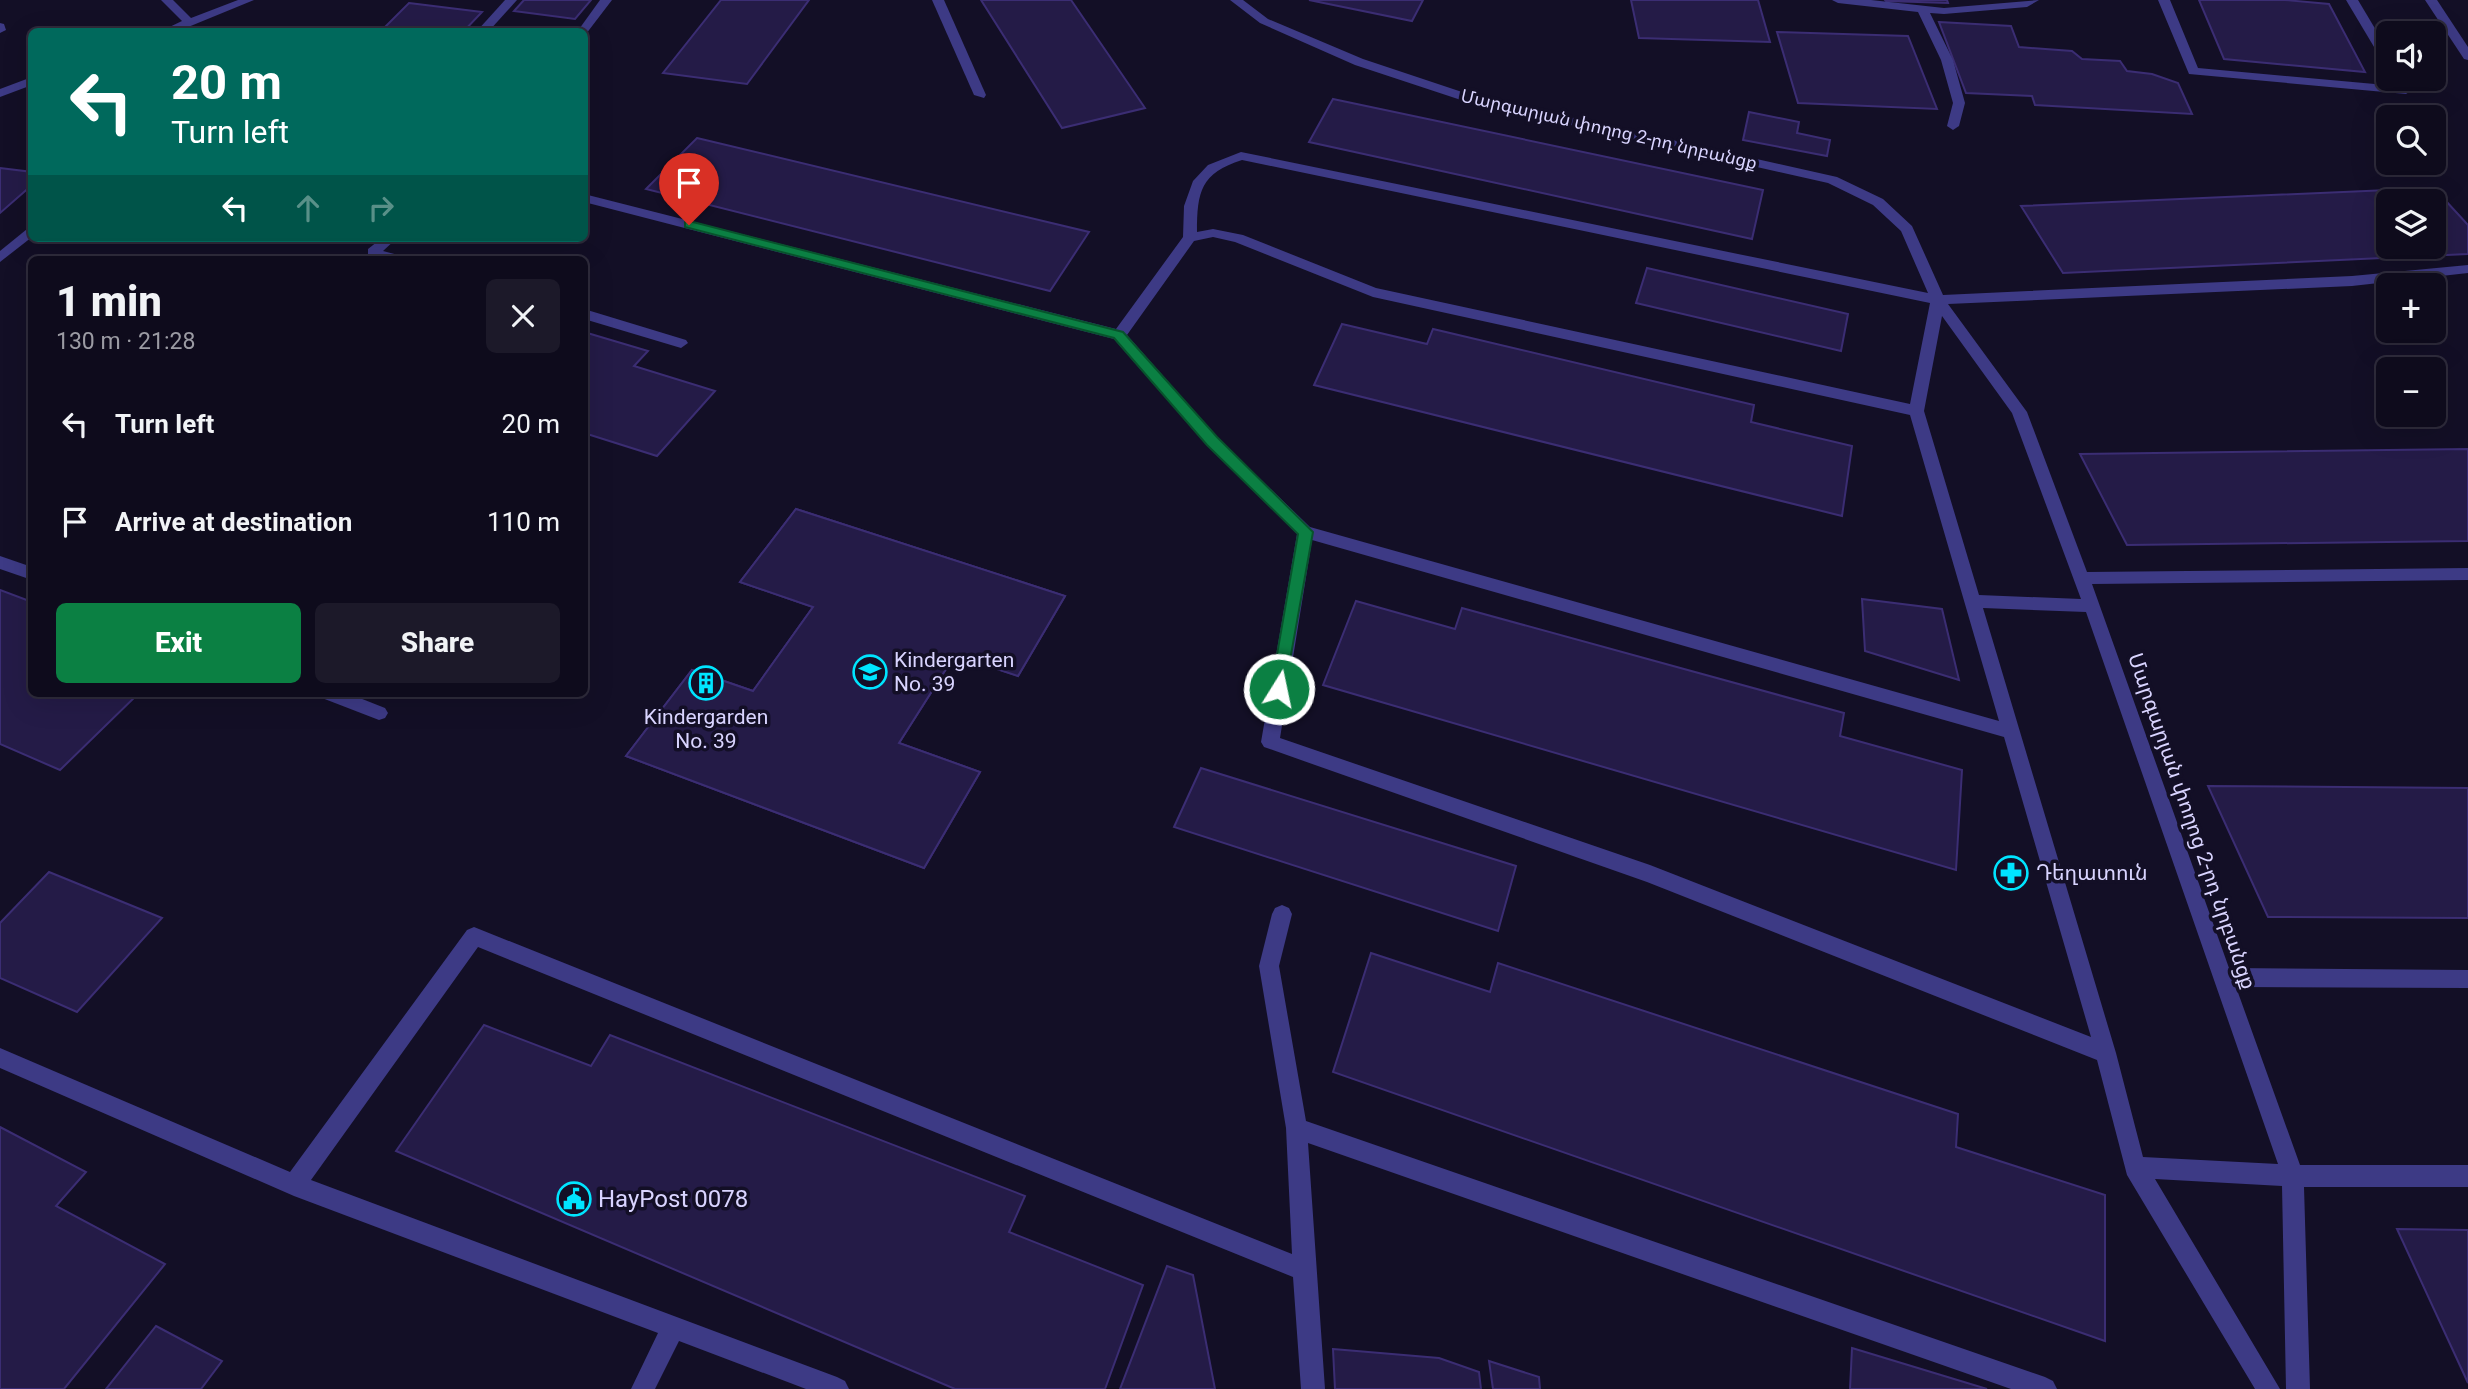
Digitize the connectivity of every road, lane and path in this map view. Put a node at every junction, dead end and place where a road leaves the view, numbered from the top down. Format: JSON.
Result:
{"nodes":[{"id":1,"x":167,"y":0,"type":"edge"},
{"id":2,"x":248,"y":0,"type":"edge"},
{"id":3,"x":511,"y":0,"type":"edge"},
{"id":4,"x":606,"y":0,"type":"edge"},
{"id":5,"x":939,"y":0,"type":"edge"},
{"id":6,"x":1236,"y":0,"type":"edge"},
{"id":7,"x":1838,"y":0,"type":"edge"},
{"id":8,"x":2033,"y":0,"type":"edge"},
{"id":9,"x":2164,"y":0,"type":"edge"},
{"id":10,"x":2352,"y":0,"type":"edge"},
{"id":11,"x":2431,"y":0,"type":"edge"},
{"id":12,"x":1923,"y":10,"type":"junction"},
{"id":13,"x":189,"y":22,"type":"junction"},
{"id":14,"x":174,"y":28,"type":"edge"},
{"id":15,"x":485,"y":28,"type":"edge"},
{"id":16,"x":585,"y":28,"type":"edge"},
{"id":17,"x":2376,"y":40,"type":"edge"},
{"id":18,"x":2468,"y":56,"type":"edge"},
{"id":19,"x":28,"y":82,"type":"edge"},
{"id":20,"x":2376,"y":87,"type":"edge"},
{"id":21,"x":0,"y":93,"type":"edge"},
{"id":22,"x":980,"y":94,"type":"dead end"},
{"id":23,"x":1953,"y":126,"type":"dead end"},
{"id":24,"x":588,"y":199,"type":"edge"},
{"id":25,"x":28,"y":233,"type":"edge"},
{"id":26,"x":1191,"y":237,"type":"junction"},
{"id":27,"x":385,"y":242,"type":"edge"},
{"id":28,"x":387,"y":256,"type":"edge"},
{"id":29,"x":0,"y":258,"type":"edge"},
{"id":30,"x":2468,"y":269,"type":"edge"},
{"id":31,"x":1938,"y":300,"type":"junction"},
{"id":32,"x":588,"y":315,"type":"edge"},
{"id":33,"x":1119,"y":335,"type":"junction"},
{"id":34,"x":681,"y":343,"type":"dead end"},
{"id":35,"x":1916,"y":411,"type":"junction"},
{"id":36,"x":1305,"y":532,"type":"junction"},
{"id":37,"x":0,"y":562,"type":"edge"},
{"id":38,"x":28,"y":572,"type":"edge"},
{"id":39,"x":2468,"y":574,"type":"edge"},
{"id":40,"x":2081,"y":578,"type":"junction"},
{"id":41,"x":1972,"y":601,"type":"junction"},
{"id":42,"x":2092,"y":606,"type":"junction"},
{"id":43,"x":338,"y":697,"type":"edge"},
{"id":44,"x":379,"y":713,"type":"dead end"},
{"id":45,"x":2011,"y":732,"type":"junction"},
{"id":46,"x":1282,"y":914,"type":"dead end"},
{"id":47,"x":2223,"y":977,"type":"junction"},
{"id":48,"x":2468,"y":979,"type":"edge"},
{"id":49,"x":2106,"y":1052,"type":"junction"},
{"id":50,"x":0,"y":1058,"type":"edge"},
{"id":51,"x":1297,"y":1128,"type":"junction"},
{"id":52,"x":2134,"y":1167,"type":"junction"},
{"id":53,"x":2293,"y":1176,"type":"junction"},
{"id":54,"x":2468,"y":1177,"type":"edge"},
{"id":55,"x":294,"y":1185,"type":"junction"},
{"id":56,"x":1304,"y":1270,"type":"junction"},
{"id":57,"x":674,"y":1327,"type":"junction"},
{"id":58,"x":643,"y":1389,"type":"edge"},
{"id":59,"x":837,"y":1389,"type":"edge"},
{"id":60,"x":1313,"y":1389,"type":"edge"},
{"id":61,"x":2045,"y":1389,"type":"edge"},
{"id":62,"x":2268,"y":1389,"type":"edge"},
{"id":63,"x":2298,"y":1389,"type":"edge"}],
"edges":[{"from":1,"to":13,"type":"street"},
{"from":2,"to":13,"type":"street"},
{"from":3,"to":15,"type":"street"},
{"from":4,"to":16,"type":"street"},
{"from":5,"to":22,"type":"street"},
{"from":6,"to":31,"type":"street","name":"Մարգարյան փողոց 2-րդ նրբանցք"},
{"from":7,"to":12,"type":"street"},
{"from":8,"to":12,"type":"street"},
{"from":9,"to":20,"type":"street"},
{"from":10,"to":17,"type":"street"},
{"from":11,"to":18,"type":"street"},
{"from":12,"to":23,"type":"street"},
{"from":13,"to":14,"type":"street"},
{"from":19,"to":21,"type":"street"},
{"from":24,"to":33,"type":"street"},
{"from":25,"to":29,"type":"street"},
{"from":26,"to":31,"type":"street"},
{"from":26,"to":33,"type":"street"},
{"from":26,"to":35,"type":"street"},
{"from":27,"to":28,"type":"street"},
{"from":30,"to":31,"type":"street"},
{"from":31,"to":35,"type":"street"},
{"from":31,"to":40,"type":"street","name":"Մարգարյան փողոց 2-րդ նրբանցք"},
{"from":32,"to":34,"type":"street"},
{"from":33,"to":36,"type":"street"},
{"from":35,"to":41,"type":"street"},
{"from":36,"to":45,"type":"street"},
{"from":36,"to":49,"type":"street"},
{"from":37,"to":38,"type":"street"},
{"from":39,"to":40,"type":"street"},
{"from":40,"to":42,"type":"street","name":"Մարգարյան փողոց 2-րդ նրբանցք"},
{"from":41,"to":42,"type":"street"},
{"from":41,"to":45,"type":"street"},
{"from":42,"to":47,"type":"street","name":"Մարգարյան փողոց 2-րդ նրբանցք"},
{"from":43,"to":44,"type":"street"},
{"from":45,"to":49,"type":"street"},
{"from":46,"to":51,"type":"street"},
{"from":47,"to":48,"type":"street"},
{"from":47,"to":53,"type":"street","name":"Մարգարյան փողոց 2-րդ նրբանցք"},
{"from":49,"to":52,"type":"street"},
{"from":50,"to":55,"type":"street"},
{"from":51,"to":56,"type":"street"},
{"from":51,"to":61,"type":"street"},
{"from":52,"to":53,"type":"street"},
{"from":52,"to":62,"type":"street"},
{"from":53,"to":54,"type":"street"},
{"from":53,"to":63,"type":"street","name":"Մարգարյան փողոց 2-րդ նրբանցք"},
{"from":55,"to":56,"type":"street"},
{"from":55,"to":57,"type":"street"},
{"from":56,"to":60,"type":"street"},
{"from":57,"to":58,"type":"street"},
{"from":57,"to":59,"type":"street"}]}
